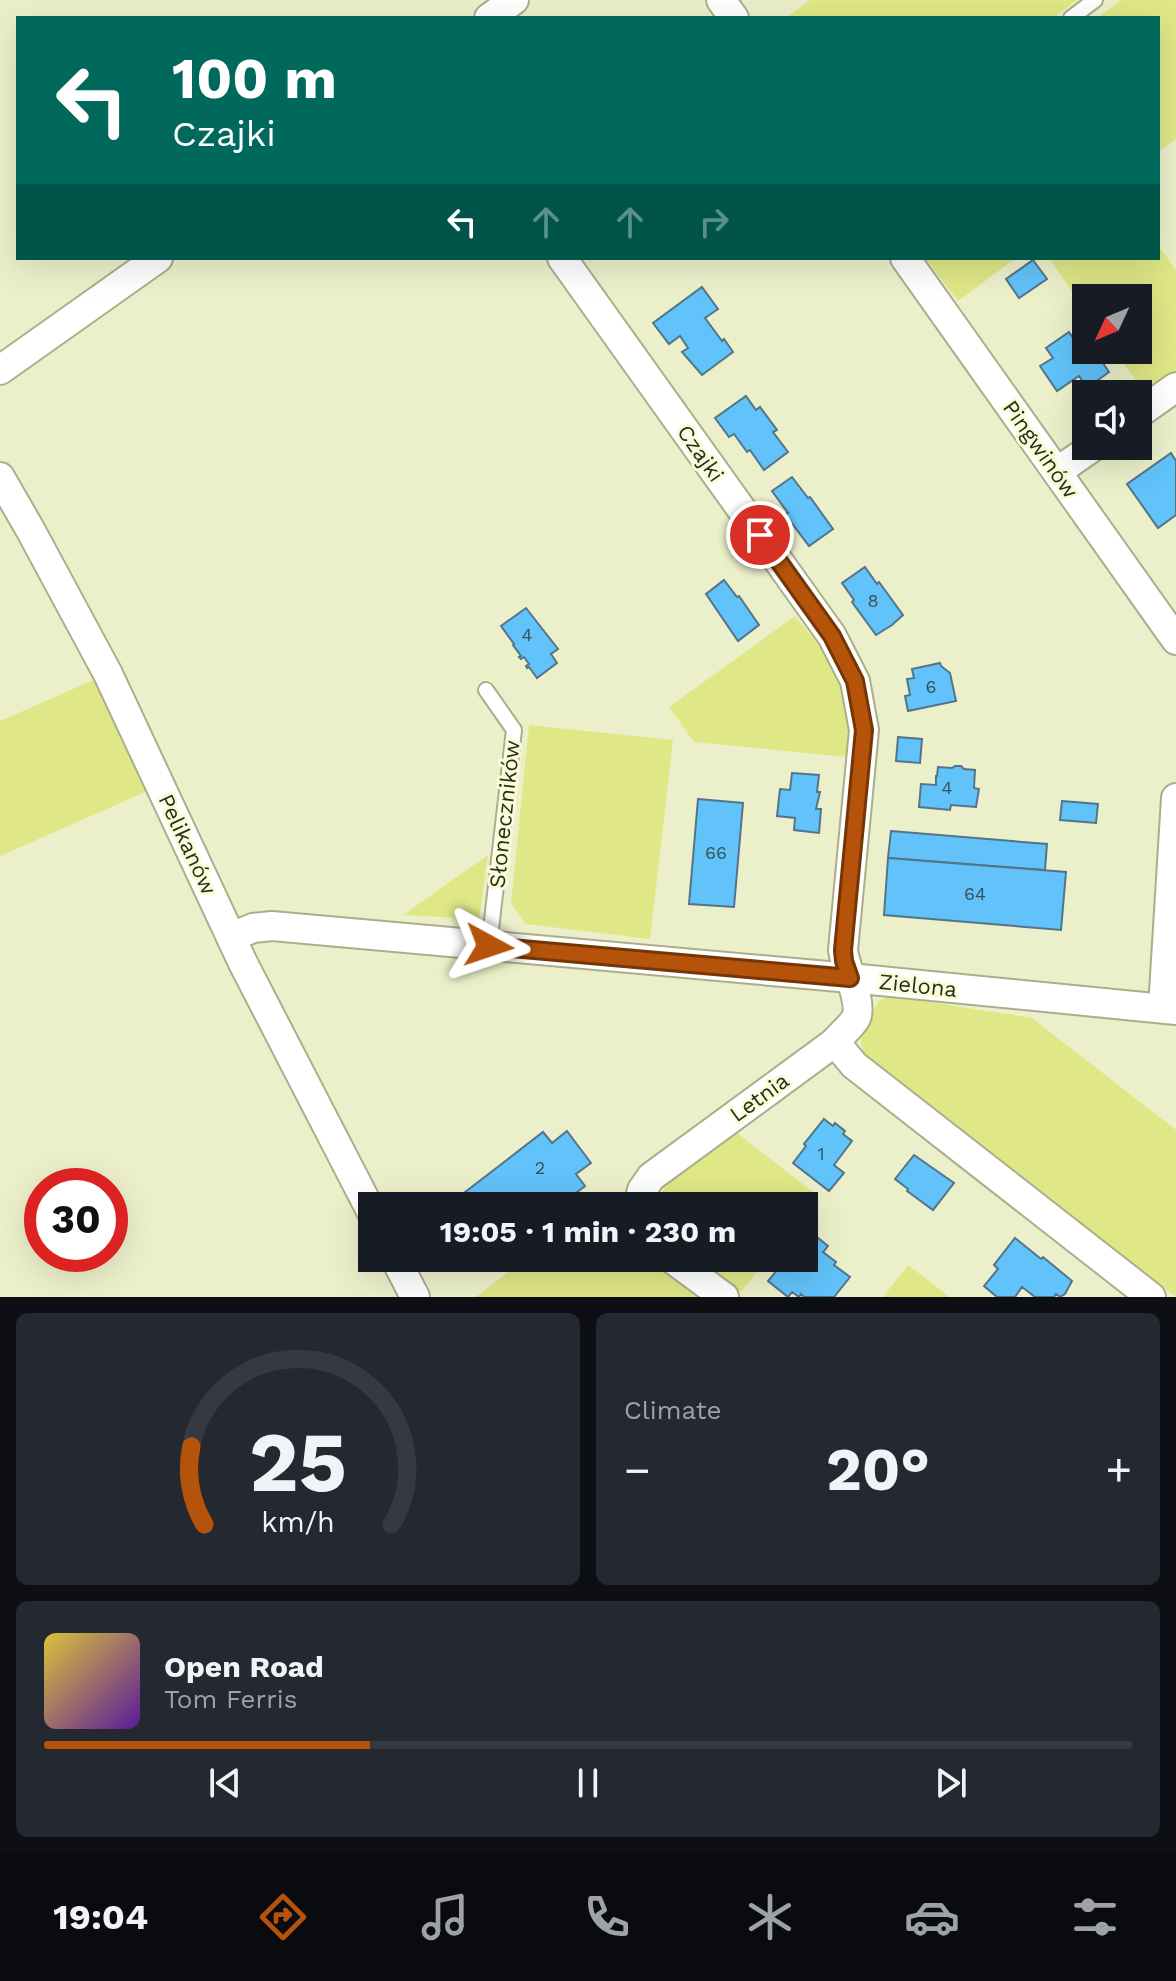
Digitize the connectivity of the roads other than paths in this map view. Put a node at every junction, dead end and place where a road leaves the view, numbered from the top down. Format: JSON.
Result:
{"nodes":[{"id":1,"x":514,"y":0,"type":"edge"},
{"id":2,"x":1095,"y":0,"type":"edge"},
{"id":3,"x":492,"y":16,"type":"edge"},
{"id":4,"x":1074,"y":16,"type":"edge"},
{"id":5,"x":155,"y":260,"type":"edge"},
{"id":6,"x":563,"y":260,"type":"edge"},
{"id":7,"x":906,"y":260,"type":"edge"},
{"id":8,"x":0,"y":370,"type":"edge"},
{"id":9,"x":1176,"y":387,"type":"edge"},
{"id":10,"x":1152,"y":404,"type":"edge"},
{"id":11,"x":1074,"y":460,"type":"edge"},
{"id":12,"x":1058,"y":471,"type":"junction"},
{"id":13,"x":0,"y":477,"type":"edge"},
{"id":14,"x":1176,"y":640,"type":"edge"},
{"id":15,"x":486,"y":690,"type":"dead end"},
{"id":16,"x":1176,"y":798,"type":"edge"},
{"id":17,"x":231,"y":937,"type":"junction"},
{"id":18,"x":489,"y":946,"type":"junction"},
{"id":19,"x":850,"y":978,"type":"junction"},
{"id":20,"x":1169,"y":1009,"type":"edge"},
{"id":21,"x":835,"y":1042,"type":"junction"},
{"id":22,"x":361,"y":1192,"type":"edge"},
{"id":23,"x":642,"y":1192,"type":"edge"},
{"id":24,"x":402,"y":1272,"type":"edge"},
{"id":25,"x":690,"y":1272,"type":"edge"},
{"id":26,"x":415,"y":1297,"type":"edge"},
{"id":27,"x":724,"y":1297,"type":"edge"},
{"id":28,"x":1151,"y":1297,"type":"edge"}],
"edges":[{"from":1,"to":3,"type":"street"},
{"from":2,"to":4,"type":"lane"},
{"from":5,"to":8,"type":"street"},
{"from":6,"to":19,"type":"street","name":"Czajki"},
{"from":7,"to":12,"type":"street","name":"Pingwinów"},
{"from":9,"to":10,"type":"street"},
{"from":11,"to":12,"type":"street"},
{"from":12,"to":14,"type":"street","name":"Pingwinów"},
{"from":13,"to":17,"type":"street","name":"Pelikanów"},
{"from":15,"to":18,"type":"lane","name":"Słoneczników"},
{"from":16,"to":20,"type":"street"},
{"from":17,"to":18,"type":"street","name":"Zielona"},
{"from":17,"to":22,"type":"street","name":"Pelikanów"},
{"from":18,"to":19,"type":"street","name":"Zielona"},
{"from":19,"to":20,"type":"street","name":"Zielona"},
{"from":19,"to":21,"type":"street","name":"Letnia"},
{"from":21,"to":23,"type":"street","name":"Letnia"},
{"from":21,"to":28,"type":"street"},
{"from":24,"to":26,"type":"street"},
{"from":25,"to":27,"type":"street"}]}
